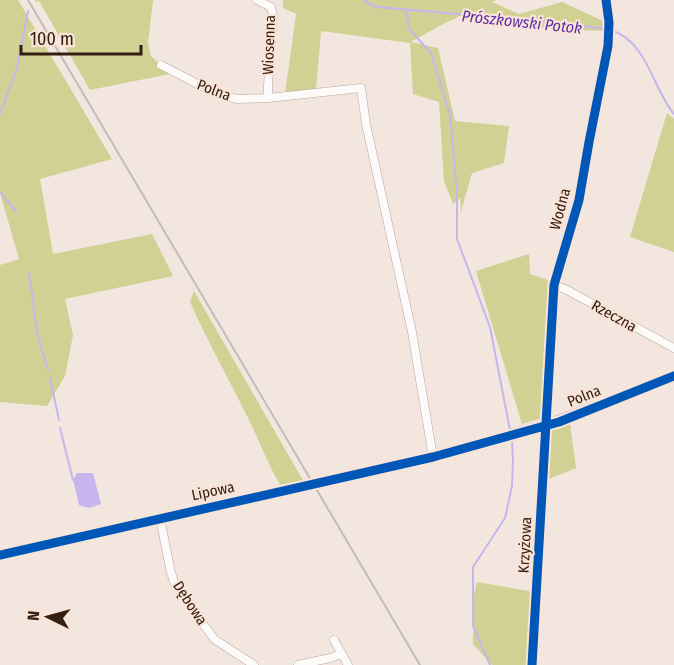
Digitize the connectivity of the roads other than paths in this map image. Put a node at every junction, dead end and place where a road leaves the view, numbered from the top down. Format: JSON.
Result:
{"nodes":[{"id":1,"x":257,"y":0,"type":"edge"},
{"id":2,"x":606,"y":0,"type":"edge"},
{"id":3,"x":161,"y":64,"type":"dead end"},
{"id":4,"x":268,"y":98,"type":"junction"},
{"id":5,"x":554,"y":285,"type":"junction"},
{"id":6,"x":674,"y":348,"type":"edge"},
{"id":7,"x":674,"y":376,"type":"edge"},
{"id":8,"x":545,"y":427,"type":"junction"},
{"id":9,"x":434,"y":457,"type":"junction"},
{"id":10,"x":160,"y":518,"type":"junction"},
{"id":11,"x":0,"y":555,"type":"edge"},
{"id":12,"x":334,"y":640,"type":"dead end"},
{"id":13,"x":342,"y":654,"type":"junction"},
{"id":14,"x":254,"y":665,"type":"edge"},
{"id":15,"x":298,"y":665,"type":"edge"},
{"id":16,"x":348,"y":665,"type":"edge"},
{"id":17,"x":532,"y":665,"type":"edge"}],
"edges":[{"from":1,"to":4,"type":"street","name":"Wiosenna"},
{"from":2,"to":5,"type":"street","name":"Wodna"},
{"from":3,"to":4,"type":"street","name":"Polna"},
{"from":4,"to":9,"type":"street","name":"Polna"},
{"from":5,"to":6,"type":"street","name":"Rzeczna"},
{"from":5,"to":8,"type":"street","name":"Wodna"},
{"from":7,"to":8,"type":"street","name":"Polna"},
{"from":8,"to":9,"type":"street","name":"Polna"},
{"from":8,"to":17,"type":"street","name":"Krzyżowa"},
{"from":9,"to":10,"type":"street","name":"Lipowa"},
{"from":10,"to":11,"type":"street","name":"Lipowa"},
{"from":10,"to":14,"type":"street","name":"Dębowa"},
{"from":12,"to":13,"type":"street"},
{"from":13,"to":15,"type":"street"},
{"from":13,"to":16,"type":"street"}]}
